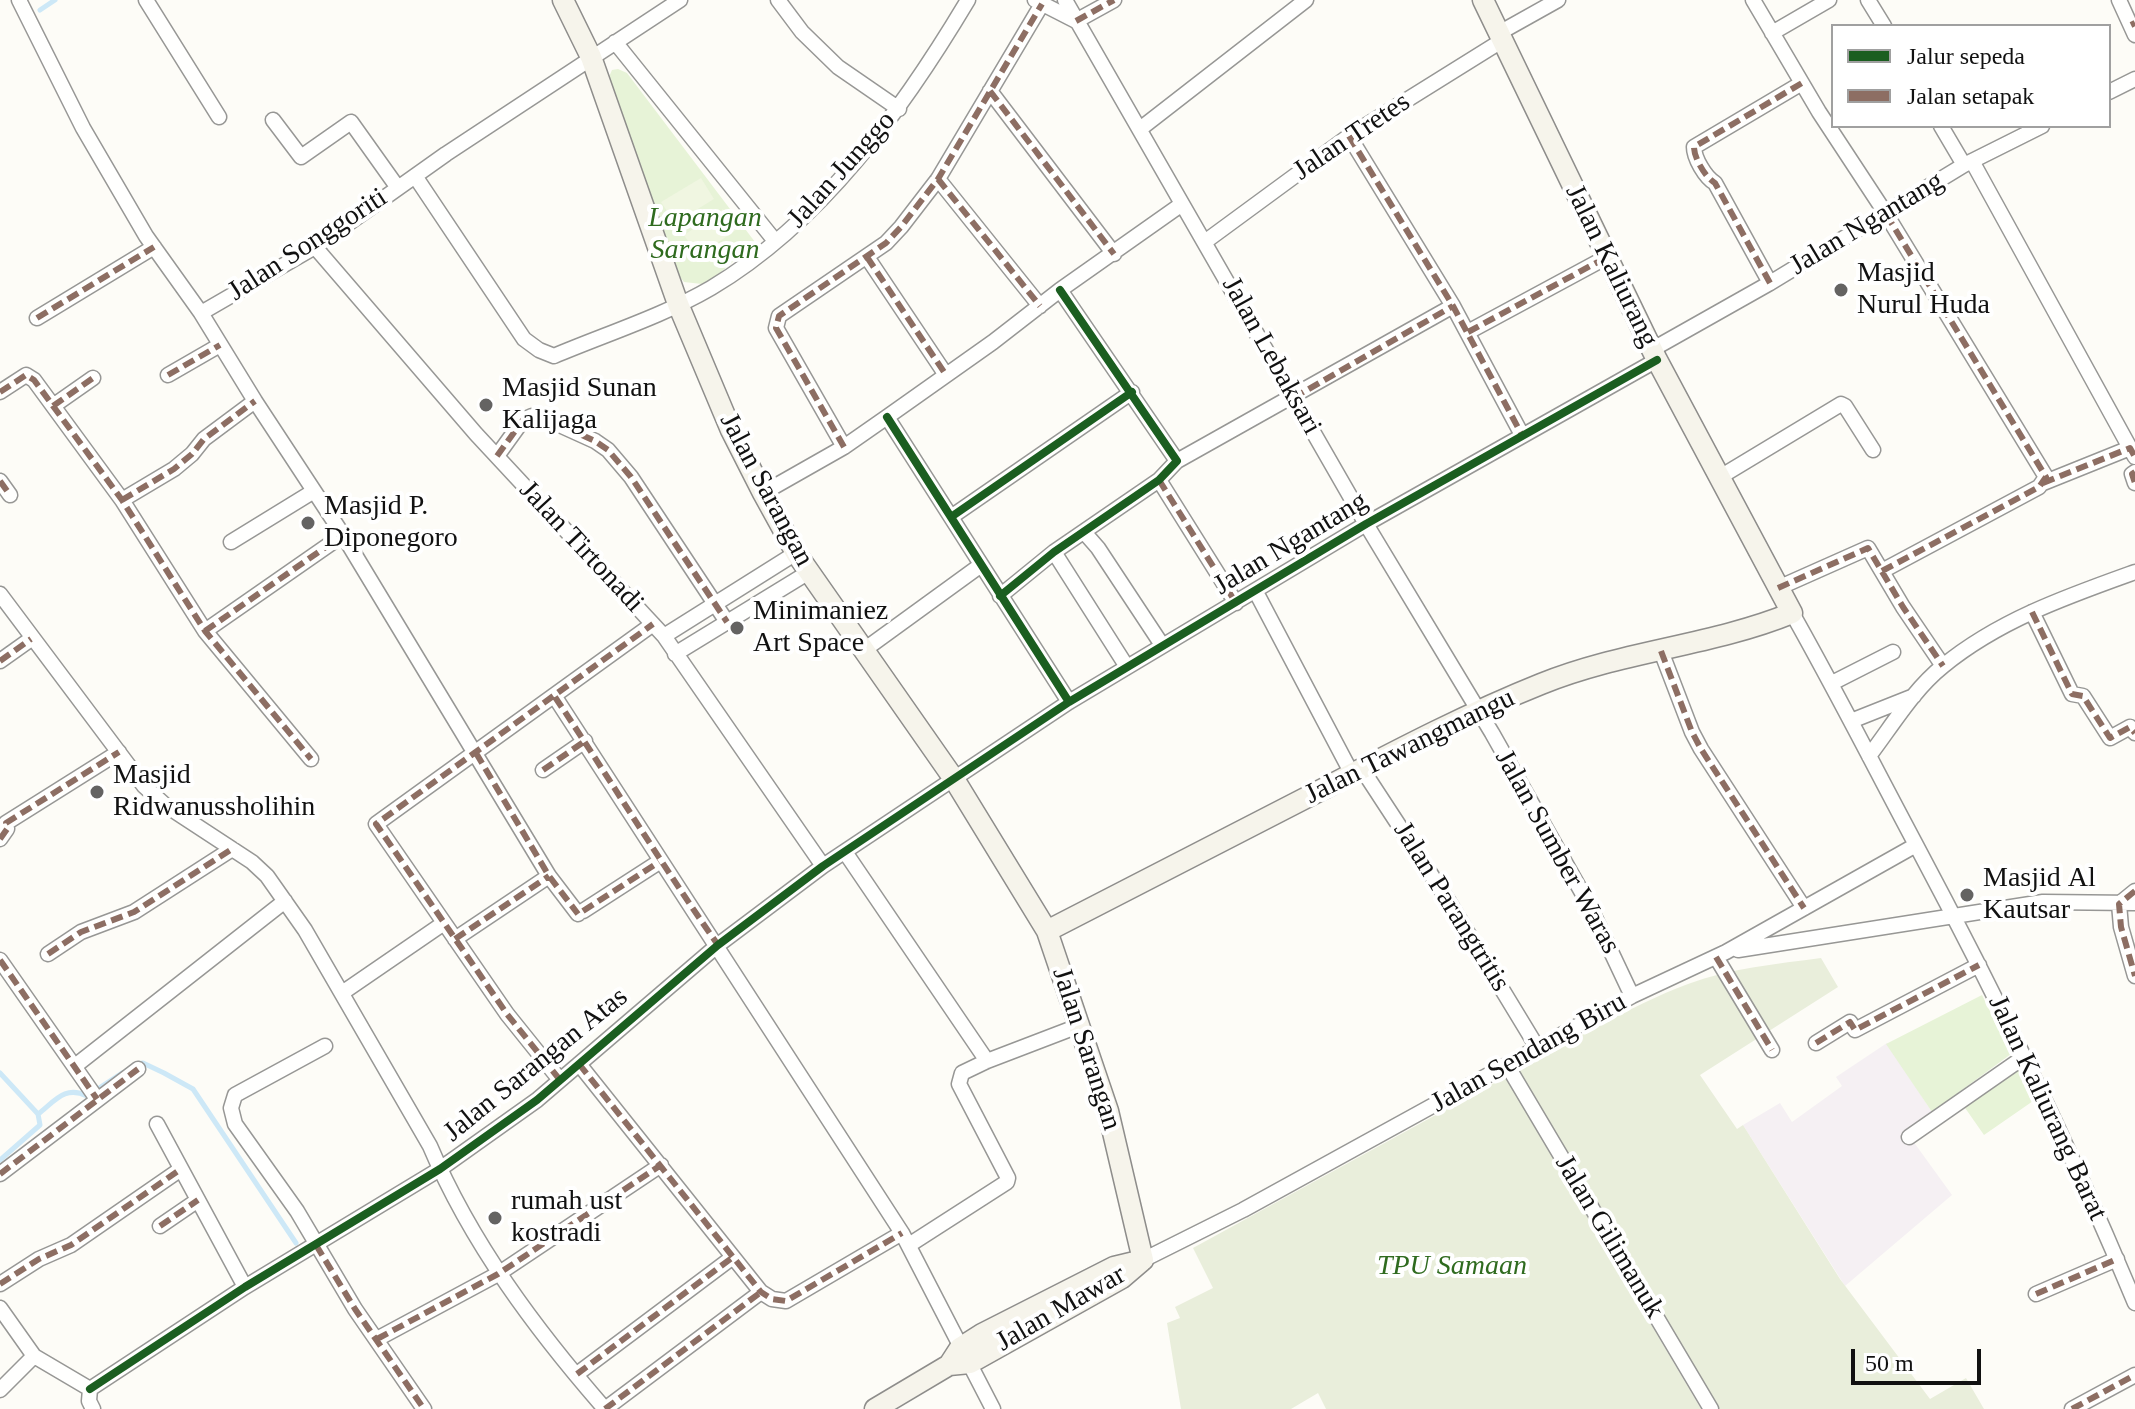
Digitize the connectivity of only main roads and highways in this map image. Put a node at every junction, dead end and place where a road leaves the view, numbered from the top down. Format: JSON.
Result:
{"nodes":[{"id":1,"x":563,"y":0,"type":"edge"},
{"id":2,"x":1483,"y":0,"type":"edge"},
{"id":3,"x":1792,"y":613,"type":"joint"},
{"id":4,"x":1047,"y":931,"type":"junction"},
{"id":5,"x":1143,"y":1260,"type":"joint"},
{"id":6,"x":875,"y":1409,"type":"edge"}],
"edges":[{"from":1,"to":4,"type":"main road","name":"Jalan Sarangan"},
{"from":2,"to":3,"type":"main road","name":"Jalan Kaliurang"},
{"from":3,"to":4,"type":"main road","name":"Jalan Tawangmangu"},
{"from":4,"to":5,"type":"main road","name":"Jalan Sarangan"},
{"from":5,"to":6,"type":"main road","name":"Jalan Mawar"}]}
